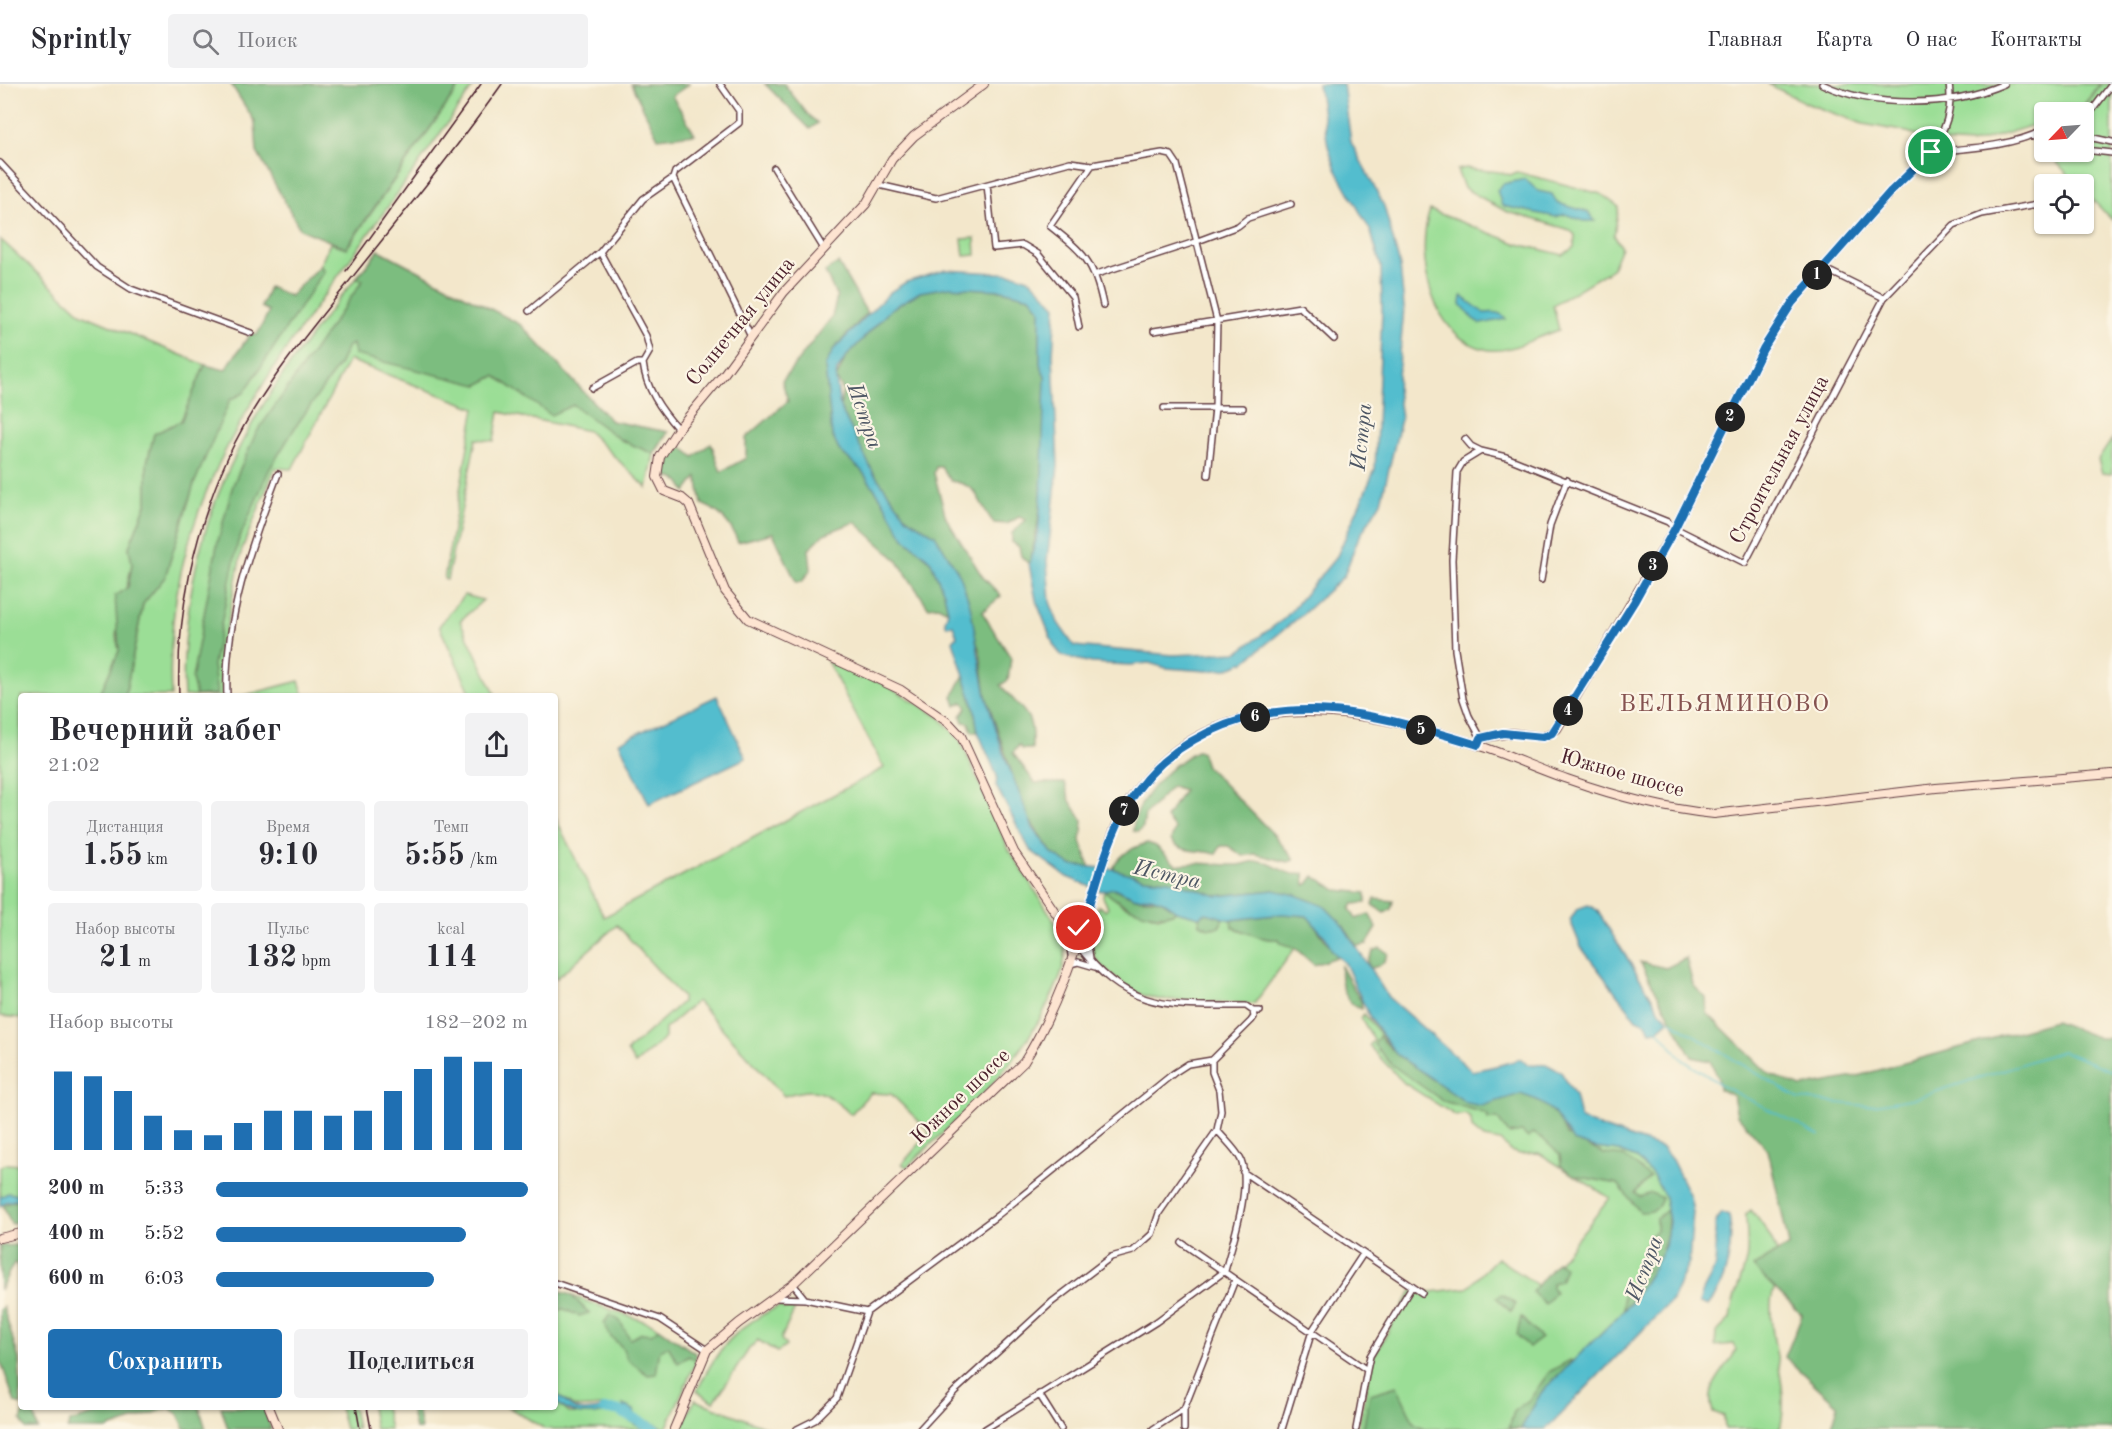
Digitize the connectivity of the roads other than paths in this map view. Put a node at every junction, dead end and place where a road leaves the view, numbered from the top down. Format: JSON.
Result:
{"nodes":[{"id":1,"x":720,"y":84,"type":"edge"},
{"id":2,"x":984,"y":84,"type":"edge"},
{"id":3,"x":1822,"y":84,"type":"edge"},
{"id":4,"x":1949,"y":84,"type":"edge"},
{"id":5,"x":2004,"y":84,"type":"edge"},
{"id":6,"x":2112,"y":84,"type":"edge"},
{"id":7,"x":1952,"y":99,"type":"junction"},
{"id":8,"x":2094,"y":108,"type":"edge"},
{"id":9,"x":2033,"y":135,"type":"edge"},
{"id":10,"x":2094,"y":138,"type":"edge"},
{"id":11,"x":2112,"y":142,"type":"edge"},
{"id":12,"x":2094,"y":151,"type":"edge"},
{"id":13,"x":1931,"y":152,"type":"junction"},
{"id":14,"x":2112,"y":153,"type":"edge"},
{"id":15,"x":0,"y":163,"type":"edge"},
{"id":16,"x":1092,"y":165,"type":"junction"},
{"id":17,"x":774,"y":168,"type":"dead end"},
{"id":18,"x":673,"y":178,"type":"junction"},
{"id":19,"x":879,"y":185,"type":"junction"},
{"id":20,"x":987,"y":185,"type":"junction"},
{"id":21,"x":1292,"y":204,"type":"dead end"},
{"id":22,"x":2034,"y":205,"type":"edge"},
{"id":23,"x":1195,"y":242,"type":"junction"},
{"id":24,"x":824,"y":249,"type":"junction"},
{"id":25,"x":600,"y":252,"type":"junction"},
{"id":26,"x":1823,"y":268,"type":"junction"},
{"id":27,"x":1096,"y":274,"type":"junction"},
{"id":28,"x":1884,"y":298,"type":"junction"},
{"id":29,"x":1103,"y":305,"type":"dead end"},
{"id":30,"x":529,"y":311,"type":"dead end"},
{"id":31,"x":1217,"y":321,"type":"junction"},
{"id":32,"x":1079,"y":327,"type":"dead end"},
{"id":33,"x":1154,"y":331,"type":"dead end"},
{"id":34,"x":250,"y":333,"type":"dead end"},
{"id":35,"x":751,"y":337,"type":"junction"},
{"id":36,"x":1334,"y":339,"type":"dead end"},
{"id":37,"x":643,"y":363,"type":"junction"},
{"id":38,"x":592,"y":388,"type":"dead end"},
{"id":39,"x":1164,"y":408,"type":"dead end"},
{"id":40,"x":1215,"y":408,"type":"junction"},
{"id":41,"x":1244,"y":408,"type":"dead end"},
{"id":42,"x":678,"y":429,"type":"junction"},
{"id":43,"x":1465,"y":439,"type":"dead end"},
{"id":44,"x":1481,"y":451,"type":"junction"},
{"id":45,"x":278,"y":474,"type":"dead end"},
{"id":46,"x":1208,"y":475,"type":"dead end"},
{"id":47,"x":1567,"y":480,"type":"junction"},
{"id":48,"x":1675,"y":528,"type":"junction"},
{"id":49,"x":1540,"y":580,"type":"dead end"},
{"id":50,"x":227,"y":693,"type":"edge"},
{"id":51,"x":1479,"y":742,"type":"junction"},
{"id":52,"x":2112,"y":774,"type":"edge"},
{"id":53,"x":1086,"y":918,"type":"junction"},
{"id":54,"x":1066,"y":928,"type":"junction"},
{"id":55,"x":1077,"y":944,"type":"junction"},
{"id":56,"x":1070,"y":964,"type":"junction"},
{"id":57,"x":1100,"y":969,"type":"junction"},
{"id":58,"x":1212,"y":1060,"type":"junction"},
{"id":59,"x":1218,"y":1130,"type":"junction"},
{"id":60,"x":1244,"y":1172,"type":"junction"},
{"id":61,"x":18,"y":1234,"type":"edge"},
{"id":62,"x":0,"y":1238,"type":"edge"},
{"id":63,"x":1182,"y":1243,"type":"dead end"},
{"id":64,"x":1363,"y":1254,"type":"junction"},
{"id":65,"x":1225,"y":1271,"type":"junction"},
{"id":66,"x":1235,"y":1280,"type":"junction"},
{"id":67,"x":558,"y":1283,"type":"edge"},
{"id":68,"x":794,"y":1284,"type":"junction"},
{"id":69,"x":1412,"y":1286,"type":"junction"},
{"id":70,"x":1422,"y":1293,"type":"dead end"},
{"id":71,"x":774,"y":1298,"type":"junction"},
{"id":72,"x":805,"y":1299,"type":"junction"},
{"id":73,"x":867,"y":1312,"type":"junction"},
{"id":74,"x":1312,"y":1331,"type":"junction"},
{"id":75,"x":708,"y":1350,"type":"junction"},
{"id":76,"x":1367,"y":1370,"type":"junction"},
{"id":77,"x":1039,"y":1394,"type":"junction"},
{"id":78,"x":1184,"y":1409,"type":"junction"},
{"id":79,"x":271,"y":1410,"type":"edge"},
{"id":80,"x":278,"y":1429,"type":"edge"},
{"id":81,"x":674,"y":1429,"type":"edge"},
{"id":82,"x":797,"y":1429,"type":"edge"},
{"id":83,"x":920,"y":1429,"type":"edge"},
{"id":84,"x":985,"y":1429,"type":"edge"},
{"id":85,"x":1061,"y":1429,"type":"edge"},
{"id":86,"x":1153,"y":1429,"type":"edge"},
{"id":87,"x":1184,"y":1429,"type":"edge"},
{"id":88,"x":1282,"y":1429,"type":"edge"},
{"id":89,"x":1356,"y":1429,"type":"edge"}],
"edges":[{"from":1,"to":18,"type":"street"},
{"from":2,"to":19,"type":"street","name":"Солнечная улица"},
{"from":3,"to":7,"type":"street"},
{"from":4,"to":7,"type":"street"},
{"from":5,"to":7,"type":"street"},
{"from":6,"to":8,"type":"street"},
{"from":7,"to":13,"type":"street"},
{"from":9,"to":13,"type":"street"},
{"from":10,"to":11,"type":"street"},
{"from":12,"to":14,"type":"street"},
{"from":13,"to":26,"type":"street"},
{"from":15,"to":34,"type":"street"},
{"from":16,"to":20,"type":"street"},
{"from":16,"to":23,"type":"street"},
{"from":16,"to":27,"type":"street"},
{"from":17,"to":24,"type":"street"},
{"from":18,"to":25,"type":"street"},
{"from":18,"to":35,"type":"street"},
{"from":19,"to":20,"type":"street"},
{"from":19,"to":24,"type":"street","name":"Солнечная улица"},
{"from":20,"to":32,"type":"street"},
{"from":21,"to":23,"type":"street"},
{"from":22,"to":28,"type":"street"},
{"from":23,"to":27,"type":"street"},
{"from":23,"to":31,"type":"street"},
{"from":24,"to":35,"type":"street","name":"Солнечная улица"},
{"from":25,"to":30,"type":"street"},
{"from":25,"to":37,"type":"street"},
{"from":26,"to":28,"type":"street"},
{"from":26,"to":48,"type":"street"},
{"from":27,"to":29,"type":"street"},
{"from":28,"to":48,"type":"street","name":"Строительная улица"},
{"from":31,"to":33,"type":"street"},
{"from":31,"to":36,"type":"street"},
{"from":31,"to":40,"type":"street"},
{"from":35,"to":42,"type":"street","name":"Солнечная улица"},
{"from":37,"to":38,"type":"street"},
{"from":37,"to":42,"type":"street"},
{"from":39,"to":40,"type":"street"},
{"from":40,"to":41,"type":"street"},
{"from":40,"to":46,"type":"street"},
{"from":42,"to":54,"type":"street","name":"Солнечная улица"},
{"from":43,"to":44,"type":"street"},
{"from":44,"to":47,"type":"street"},
{"from":44,"to":51,"type":"street"},
{"from":45,"to":50,"type":"street"},
{"from":47,"to":48,"type":"street"},
{"from":47,"to":49,"type":"street"},
{"from":48,"to":51,"type":"street"},
{"from":51,"to":52,"type":"street","name":"Южное шоссе"},
{"from":51,"to":53,"type":"street","name":"Южное шоссе"},
{"from":53,"to":54,"type":"street"},
{"from":53,"to":55,"type":"street","name":"Южное шоссе"},
{"from":53,"to":57,"type":"street"},
{"from":54,"to":55,"type":"street"},
{"from":54,"to":56,"type":"street"},
{"from":55,"to":56,"type":"street","name":"Южное шоссе"},
{"from":55,"to":57,"type":"street"},
{"from":56,"to":57,"type":"street"},
{"from":56,"to":68,"type":"street","name":"Южное шоссе"},
{"from":57,"to":58,"type":"street"},
{"from":58,"to":59,"type":"street"},
{"from":58,"to":73,"type":"street"},
{"from":59,"to":60,"type":"street"},
{"from":59,"to":83,"type":"street"},
{"from":60,"to":64,"type":"street"},
{"from":60,"to":65,"type":"street"},
{"from":61,"to":62,"type":"street"},
{"from":63,"to":65,"type":"street"},
{"from":64,"to":69,"type":"street"},
{"from":64,"to":74,"type":"street"},
{"from":65,"to":66,"type":"street"},
{"from":65,"to":77,"type":"street"},
{"from":66,"to":74,"type":"street"},
{"from":66,"to":78,"type":"street"},
{"from":67,"to":75,"type":"street"},
{"from":68,"to":71,"type":"street","name":"Южное шоссе"},
{"from":68,"to":72,"type":"street"},
{"from":69,"to":70,"type":"street"},
{"from":69,"to":76,"type":"street"},
{"from":71,"to":72,"type":"street"},
{"from":71,"to":75,"type":"street","name":"Южное шоссе"},
{"from":72,"to":73,"type":"street"},
{"from":73,"to":82,"type":"street"},
{"from":74,"to":76,"type":"street"},
{"from":74,"to":88,"type":"street"},
{"from":75,"to":81,"type":"street","name":"Южное шоссе"},
{"from":76,"to":89,"type":"street"},
{"from":77,"to":84,"type":"street"},
{"from":77,"to":85,"type":"street"},
{"from":78,"to":86,"type":"street"},
{"from":78,"to":87,"type":"street"},
{"from":79,"to":80,"type":"street"}]}
